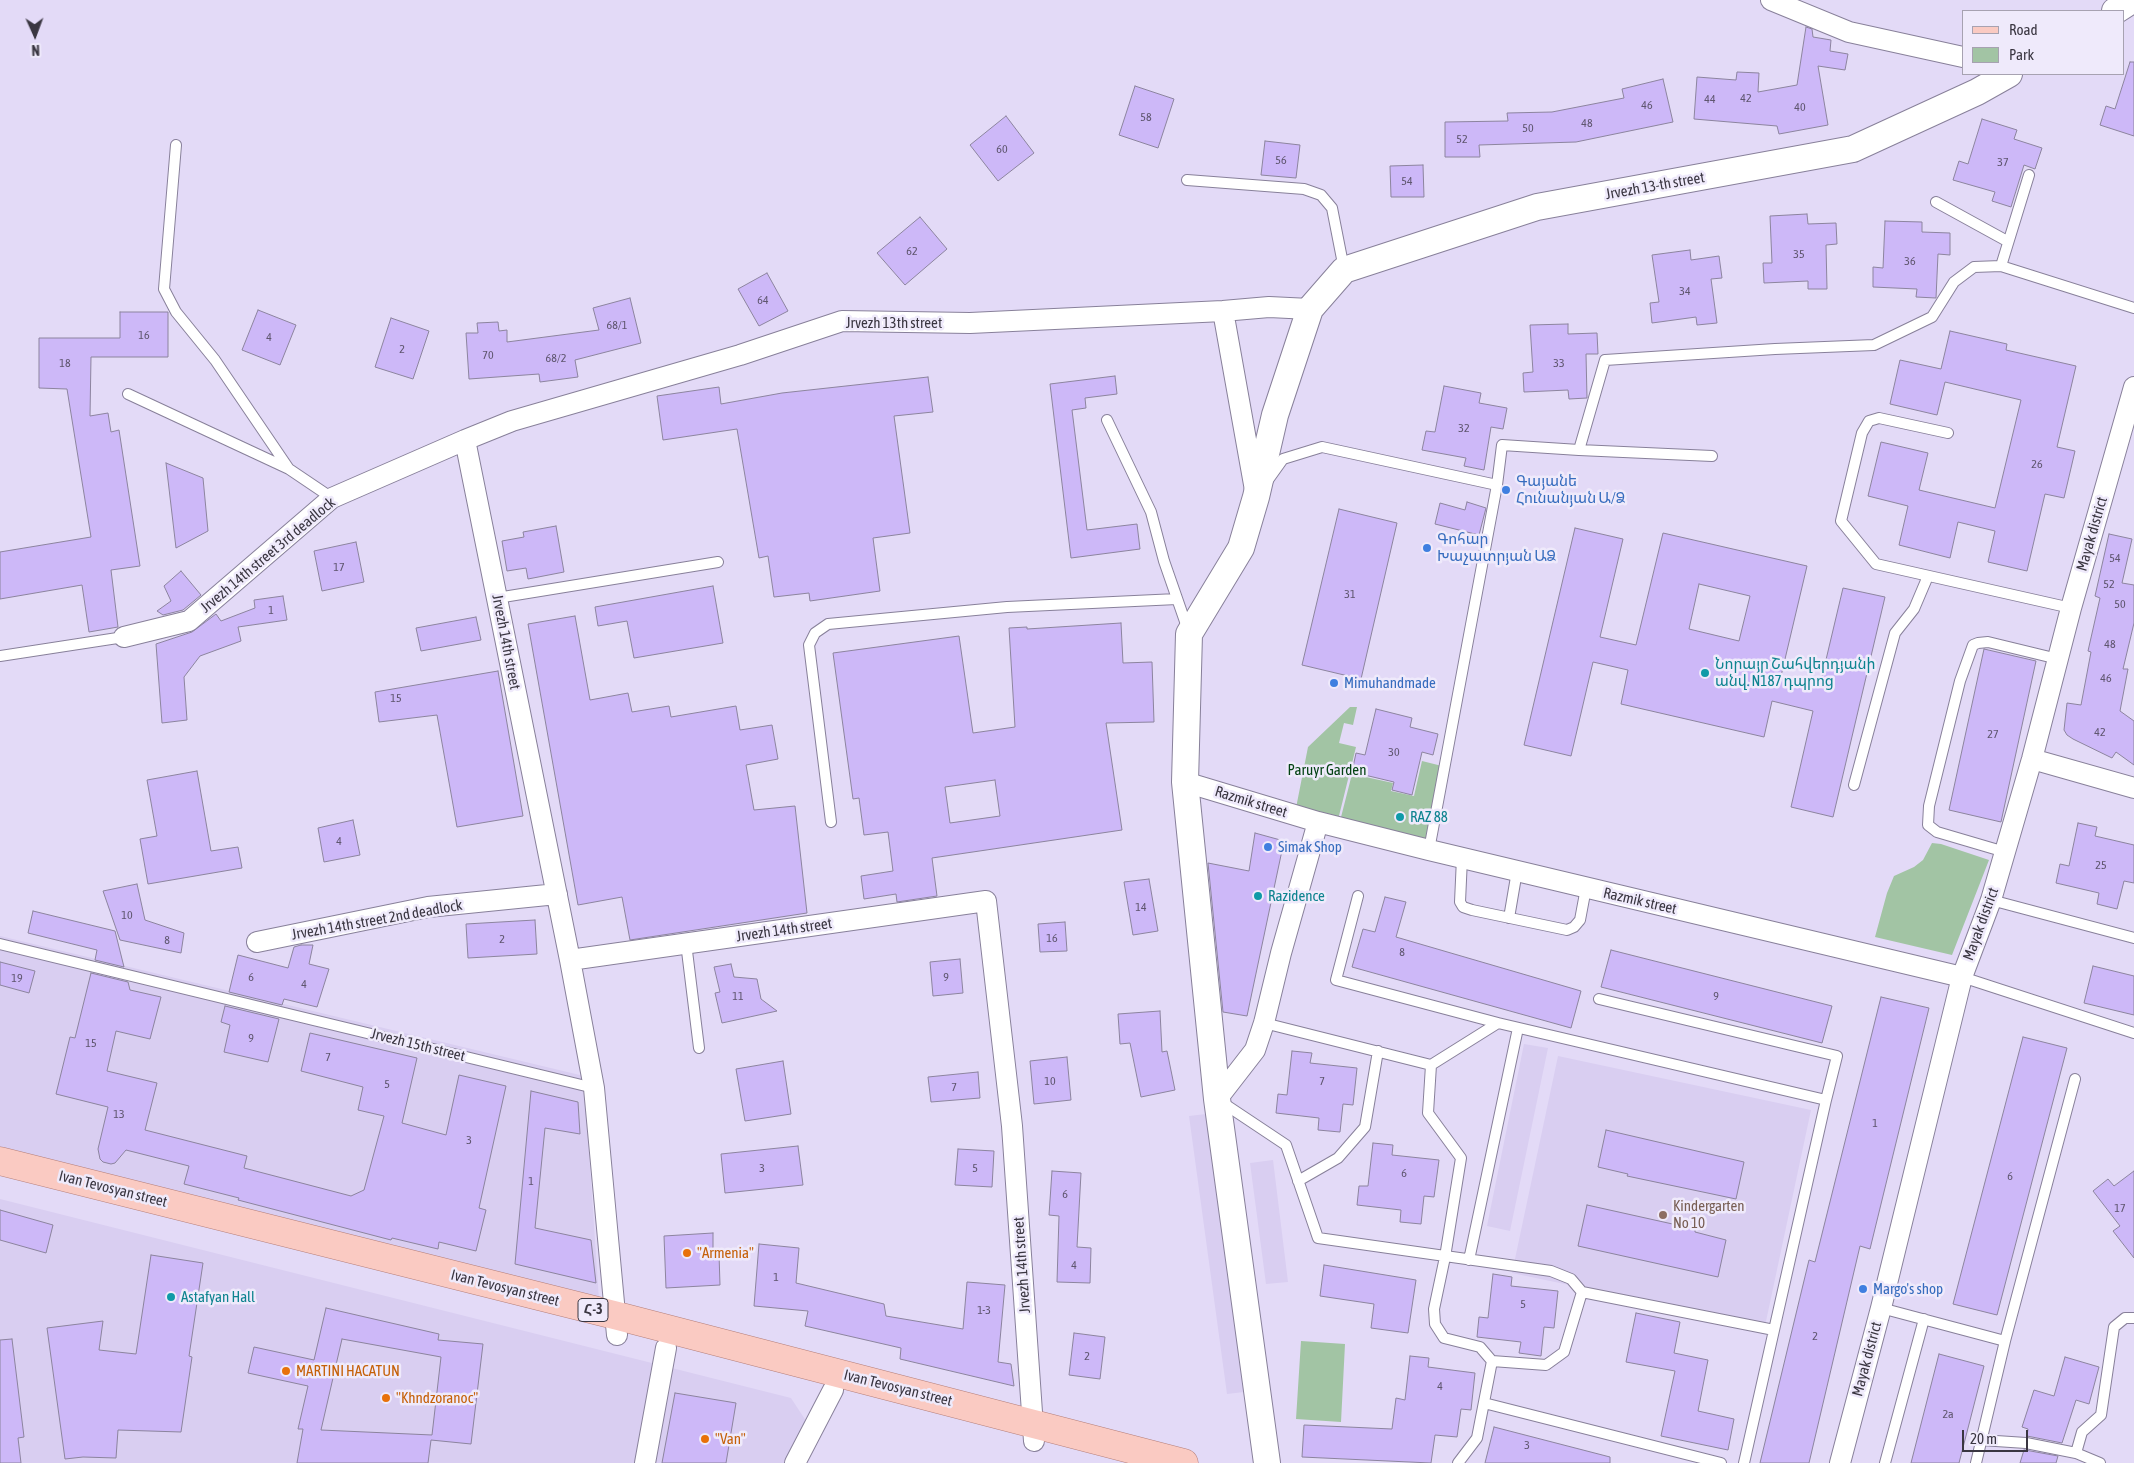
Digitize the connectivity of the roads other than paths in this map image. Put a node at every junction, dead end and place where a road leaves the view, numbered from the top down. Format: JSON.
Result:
{"nodes":[{"id":1,"x":1771,"y":0,"type":"edge"},
{"id":2,"x":2132,"y":0,"type":"edge"},
{"id":3,"x":2117,"y":10,"type":"edge"},
{"id":4,"x":1962,"y":57,"type":"edge"},
{"id":5,"x":2007,"y":75,"type":"edge"},
{"id":6,"x":176,"y":145,"type":"dead end"},
{"id":7,"x":2029,"y":175,"type":"dead end"},
{"id":8,"x":1187,"y":180,"type":"dead end"},
{"id":9,"x":1936,"y":202,"type":"dead end"},
{"id":10,"x":2008,"y":241,"type":"junction"},
{"id":11,"x":2001,"y":266,"type":"junction"},
{"id":12,"x":1344,"y":270,"type":"junction"},
{"id":13,"x":2134,"y":308,"type":"edge"},
{"id":14,"x":1310,"y":309,"type":"junction"},
{"id":15,"x":1223,"y":311,"type":"junction"},
{"id":16,"x":2134,"y":389,"type":"edge"},
{"id":17,"x":128,"y":394,"type":"dead end"},
{"id":18,"x":1107,"y":420,"type":"dead end"},
{"id":19,"x":1948,"y":432,"type":"dead end"},
{"id":20,"x":465,"y":440,"type":"junction"},
{"id":21,"x":1579,"y":450,"type":"junction"},
{"id":22,"x":1712,"y":456,"type":"dead end"},
{"id":23,"x":289,"y":469,"type":"junction"},
{"id":24,"x":1497,"y":485,"type":"junction"},
{"id":25,"x":1256,"y":497,"type":"junction"},
{"id":26,"x":332,"y":498,"type":"junction"},
{"id":27,"x":718,"y":562,"type":"dead end"},
{"id":28,"x":1928,"y":576,"type":"junction"},
{"id":29,"x":497,"y":598,"type":"junction"},
{"id":30,"x":1177,"y":599,"type":"junction"},
{"id":31,"x":2071,"y":608,"type":"junction"},
{"id":32,"x":1189,"y":634,"type":"junction"},
{"id":33,"x":124,"y":637,"type":"joint"},
{"id":34,"x":0,"y":656,"type":"edge"},
{"id":35,"x":2058,"y":659,"type":"junction"},
{"id":36,"x":2032,"y":759,"type":"junction"},
{"id":37,"x":1185,"y":782,"type":"junction"},
{"id":38,"x":1854,"y":785,"type":"dead end"},
{"id":39,"x":2134,"y":788,"type":"edge"},
{"id":40,"x":831,"y":822,"type":"dead end"},
{"id":41,"x":1318,"y":822,"type":"junction"},
{"id":42,"x":1429,"y":850,"type":"junction"},
{"id":43,"x":2005,"y":852,"type":"junction"},
{"id":44,"x":1462,"y":858,"type":"junction"},
{"id":45,"x":1518,"y":871,"type":"junction"},
{"id":46,"x":1586,"y":888,"type":"junction"},
{"id":47,"x":557,"y":894,"type":"junction"},
{"id":48,"x":1358,"y":896,"type":"dead end"},
{"id":49,"x":1991,"y":900,"type":"junction"},
{"id":50,"x":1510,"y":918,"type":"junction"},
{"id":51,"x":2134,"y":938,"type":"edge"},
{"id":52,"x":257,"y":942,"type":"dead end"},
{"id":53,"x":686,"y":943,"type":"junction"},
{"id":54,"x":0,"y":944,"type":"edge"},
{"id":55,"x":570,"y":960,"type":"junction"},
{"id":56,"x":1962,"y":978,"type":"junction"},
{"id":57,"x":1599,"y":999,"type":"dead end"},
{"id":58,"x":1264,"y":1023,"type":"junction"},
{"id":59,"x":1498,"y":1023,"type":"junction"},
{"id":60,"x":1518,"y":1028,"type":"junction"},
{"id":61,"x":2134,"y":1034,"type":"edge"},
{"id":62,"x":699,"y":1048,"type":"dead end"},
{"id":63,"x":1378,"y":1051,"type":"junction"},
{"id":64,"x":1431,"y":1065,"type":"junction"},
{"id":65,"x":2075,"y":1079,"type":"dead end"},
{"id":66,"x":594,"y":1088,"type":"junction"},
{"id":67,"x":1218,"y":1099,"type":"junction"},
{"id":68,"x":1826,"y":1100,"type":"junction"},
{"id":69,"x":0,"y":1161,"type":"edge"},
{"id":70,"x":0,"y":1179,"type":"edge"},
{"id":71,"x":1298,"y":1181,"type":"junction"},
{"id":72,"x":1445,"y":1257,"type":"junction"},
{"id":73,"x":1469,"y":1260,"type":"junction"},
{"id":74,"x":1582,"y":1292,"type":"junction"},
{"id":75,"x":1881,"y":1308,"type":"junction"},
{"id":76,"x":2134,"y":1318,"type":"edge"},
{"id":77,"x":1924,"y":1319,"type":"junction"},
{"id":78,"x":615,"y":1325,"type":"junction"},
{"id":79,"x":1774,"y":1330,"type":"junction"},
{"id":80,"x":2005,"y":1341,"type":"junction"},
{"id":81,"x":666,"y":1348,"type":"junction"},
{"id":82,"x":1492,"y":1361,"type":"junction"},
{"id":83,"x":833,"y":1390,"type":"junction"},
{"id":84,"x":1484,"y":1403,"type":"junction"},
{"id":85,"x":1034,"y":1432,"type":"junction"},
{"id":86,"x":1981,"y":1440,"type":"junction"},
{"id":87,"x":2076,"y":1452,"type":"junction"},
{"id":88,"x":645,"y":1463,"type":"edge"},
{"id":89,"x":795,"y":1463,"type":"edge"},
{"id":90,"x":1120,"y":1463,"type":"edge"},
{"id":91,"x":1184,"y":1463,"type":"edge"},
{"id":92,"x":1266,"y":1463,"type":"edge"},
{"id":93,"x":1458,"y":1463,"type":"edge"},
{"id":94,"x":1721,"y":1463,"type":"edge"},
{"id":95,"x":1744,"y":1463,"type":"edge"},
{"id":96,"x":1840,"y":1463,"type":"edge"},
{"id":97,"x":1885,"y":1463,"type":"edge"},
{"id":98,"x":1976,"y":1463,"type":"edge"},
{"id":99,"x":2100,"y":1463,"type":"edge"}],
"edges":[{"from":1,"to":4,"type":"street"},
{"from":2,"to":3,"type":"street"},
{"from":5,"to":12,"type":"street","name":"Jrvezh 13-th street"},
{"from":6,"to":23,"type":"lane"},
{"from":7,"to":10,"type":"lane"},
{"from":8,"to":12,"type":"lane"},
{"from":9,"to":10,"type":"lane"},
{"from":10,"to":11,"type":"lane"},
{"from":11,"to":13,"type":"lane"},
{"from":11,"to":21,"type":"lane"},
{"from":12,"to":14,"type":"street"},
{"from":14,"to":15,"type":"street","name":"Jrvezh 13th street"},
{"from":14,"to":25,"type":"street"},
{"from":15,"to":20,"type":"street","name":"Jrvezh 13th street"},
{"from":15,"to":25,"type":"street"},
{"from":16,"to":31,"type":"street","name":"Mayak district"},
{"from":17,"to":23,"type":"lane"},
{"from":18,"to":30,"type":"lane"},
{"from":19,"to":28,"type":"lane"},
{"from":20,"to":26,"type":"street","name":"Jrvezh 14th street 3rd deadlock"},
{"from":20,"to":29,"type":"street","name":"Jrvezh 14th street"},
{"from":21,"to":22,"type":"lane"},
{"from":21,"to":24,"type":"lane"},
{"from":23,"to":26,"type":"lane"},
{"from":24,"to":25,"type":"lane"},
{"from":24,"to":42,"type":"lane"},
{"from":25,"to":32,"type":"street"},
{"from":26,"to":33,"type":"street","name":"Jrvezh 14th street 3rd deadlock"},
{"from":27,"to":29,"type":"lane"},
{"from":28,"to":31,"type":"lane"},
{"from":28,"to":38,"type":"lane"},
{"from":29,"to":47,"type":"street","name":"Jrvezh 14th street"},
{"from":30,"to":32,"type":"lane"},
{"from":30,"to":40,"type":"lane"},
{"from":31,"to":35,"type":"street","name":"Mayak district"},
{"from":32,"to":37,"type":"street"},
{"from":33,"to":34,"type":"lane"},
{"from":35,"to":36,"type":"street","name":"Mayak district"},
{"from":35,"to":43,"type":"lane"},
{"from":36,"to":39,"type":"street"},
{"from":36,"to":43,"type":"street","name":"Mayak district"},
{"from":37,"to":41,"type":"street","name":"Razmik street"},
{"from":37,"to":67,"type":"street"},
{"from":41,"to":42,"type":"street","name":"Razmik street"},
{"from":41,"to":58,"type":"street"},
{"from":42,"to":44,"type":"street","name":"Razmik street"},
{"from":43,"to":49,"type":"street","name":"Mayak district"},
{"from":44,"to":45,"type":"street","name":"Razmik street"},
{"from":44,"to":50,"type":"lane"},
{"from":45,"to":46,"type":"street","name":"Razmik street"},
{"from":45,"to":50,"type":"lane"},
{"from":46,"to":50,"type":"lane"},
{"from":46,"to":56,"type":"street","name":"Razmik street"},
{"from":47,"to":52,"type":"street","name":"Jrvezh 14th street 2nd deadlock"},
{"from":47,"to":55,"type":"street","name":"Jrvezh 14th street"},
{"from":48,"to":59,"type":"lane"},
{"from":49,"to":51,"type":"lane"},
{"from":49,"to":56,"type":"street","name":"Mayak district"},
{"from":53,"to":55,"type":"street","name":"Jrvezh 14th street"},
{"from":53,"to":62,"type":"lane"},
{"from":53,"to":85,"type":"street","name":"Jrvezh 14th street"},
{"from":54,"to":66,"type":"lane","name":"Jrvezh 15th street"},
{"from":55,"to":66,"type":"street"},
{"from":56,"to":61,"type":"lane"},
{"from":56,"to":75,"type":"street","name":"Mayak district"},
{"from":57,"to":68,"type":"lane"},
{"from":58,"to":63,"type":"lane"},
{"from":58,"to":67,"type":"street"},
{"from":59,"to":60,"type":"lane"},
{"from":59,"to":64,"type":"lane"},
{"from":60,"to":68,"type":"lane"},
{"from":60,"to":73,"type":"lane"},
{"from":63,"to":64,"type":"lane"},
{"from":63,"to":71,"type":"lane"},
{"from":64,"to":72,"type":"lane"},
{"from":65,"to":80,"type":"lane"},
{"from":66,"to":78,"type":"street"},
{"from":67,"to":71,"type":"lane"},
{"from":67,"to":92,"type":"street"},
{"from":68,"to":79,"type":"lane"},
{"from":69,"to":78,"type":"main road","name":"Ivan Tevosyan street","number":"Հ-3"},
{"from":70,"to":78,"type":"main road","name":"Ivan Tevosyan street","number":"Հ-3"},
{"from":71,"to":72,"type":"lane"},
{"from":72,"to":73,"type":"lane"},
{"from":72,"to":82,"type":"lane"},
{"from":73,"to":74,"type":"lane"},
{"from":74,"to":79,"type":"lane"},
{"from":74,"to":82,"type":"lane"},
{"from":75,"to":77,"type":"lane"},
{"from":75,"to":96,"type":"street","name":"Mayak district"},
{"from":76,"to":87,"type":"lane"},
{"from":77,"to":80,"type":"lane"},
{"from":77,"to":97,"type":"lane"},
{"from":78,"to":81,"type":"main road","name":"Ivan Tevosyan street","number":"Հ-3"},
{"from":78,"to":85,"type":"main road","name":"Ivan Tevosyan street","number":"Հ-3"},
{"from":79,"to":95,"type":"lane"},
{"from":80,"to":86,"type":"lane"},
{"from":81,"to":83,"type":"main road","name":"Ivan Tevosyan street","number":"Հ-3"},
{"from":81,"to":88,"type":"street"},
{"from":82,"to":84,"type":"lane"},
{"from":83,"to":85,"type":"main road","name":"Ivan Tevosyan street","number":"Հ-3"},
{"from":83,"to":89,"type":"street"},
{"from":84,"to":93,"type":"lane"},
{"from":84,"to":94,"type":"lane"},
{"from":85,"to":90,"type":"main road","name":"Ivan Tevosyan street","number":"Հ-3"},
{"from":85,"to":91,"type":"main road","name":"Ivan Tevosyan street","number":"Հ-3"},
{"from":86,"to":87,"type":"lane"},
{"from":86,"to":98,"type":"lane"},
{"from":87,"to":99,"type":"lane"}]}
